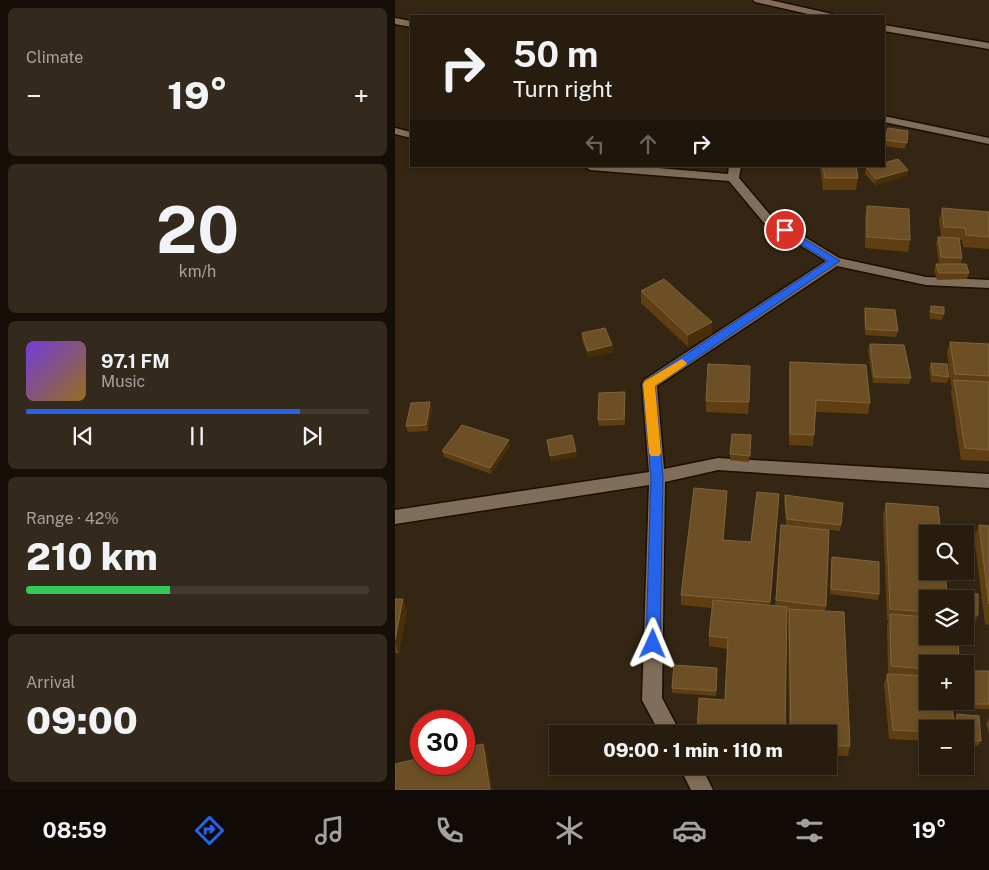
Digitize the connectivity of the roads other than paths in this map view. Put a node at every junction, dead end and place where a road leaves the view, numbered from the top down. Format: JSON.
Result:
{"nodes":[{"id":1,"x":758,"y":0,"type":"edge"},
{"id":2,"x":825,"y":15,"type":"edge"},
{"id":3,"x":395,"y":21,"type":"edge"},
{"id":4,"x":410,"y":24,"type":"edge"},
{"id":5,"x":885,"y":28,"type":"edge"},
{"id":6,"x":989,"y":46,"type":"edge"},
{"id":7,"x":885,"y":119,"type":"edge"},
{"id":8,"x":395,"y":131,"type":"edge"},
{"id":9,"x":410,"y":136,"type":"edge"},
{"id":10,"x":989,"y":141,"type":"edge"},
{"id":11,"x":614,"y":167,"type":"edge"},
{"id":12,"x":734,"y":172,"type":"edge"},
{"id":13,"x":835,"y":261,"type":"junction"},
{"id":14,"x":989,"y":284,"type":"edge"},
{"id":15,"x":657,"y":477,"type":"junction"},
{"id":16,"x":989,"y":481,"type":"edge"},
{"id":17,"x":395,"y":517,"type":"edge"},
{"id":18,"x":666,"y":725,"type":"edge"},
{"id":19,"x":694,"y":775,"type":"edge"},
{"id":20,"x":703,"y":790,"type":"edge"}],
"edges":[{"from":1,"to":2,"type":"street"},
{"from":3,"to":4,"type":"street"},
{"from":5,"to":6,"type":"street"},
{"from":7,"to":10,"type":"street"},
{"from":8,"to":9,"type":"street"},
{"from":11,"to":12,"type":"street"},
{"from":12,"to":13,"type":"street"},
{"from":13,"to":14,"type":"street"},
{"from":13,"to":15,"type":"street"},
{"from":15,"to":16,"type":"street"},
{"from":15,"to":17,"type":"street"},
{"from":15,"to":18,"type":"street"},
{"from":19,"to":20,"type":"street"}]}
